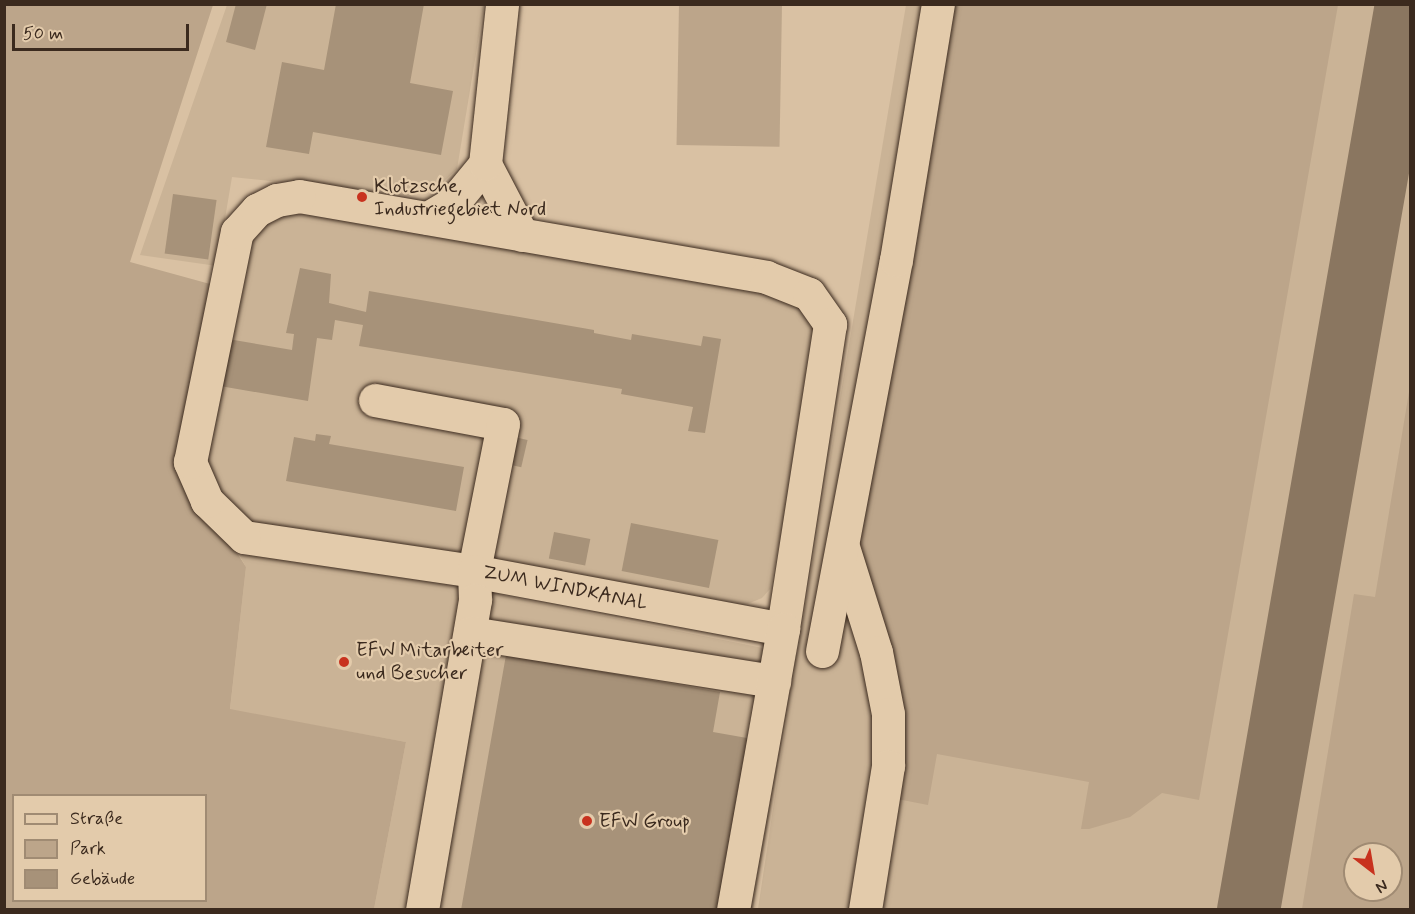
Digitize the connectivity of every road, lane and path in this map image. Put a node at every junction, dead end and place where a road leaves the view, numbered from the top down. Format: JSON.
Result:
{"nodes":[{"id":1,"x":501,"y":4,"type":"edge"},
{"id":2,"x":938,"y":4,"type":"edge"},
{"id":3,"x":485,"y":164,"type":"junction"},
{"id":4,"x":428,"y":218,"type":"junction"},
{"id":5,"x":522,"y":235,"type":"junction"},
{"id":6,"x":375,"y":400,"type":"dead end"},
{"id":7,"x":842,"y":546,"type":"junction"},
{"id":8,"x":474,"y":571,"type":"junction"},
{"id":9,"x":783,"y":629,"type":"junction"},
{"id":10,"x":470,"y":633,"type":"junction"},
{"id":11,"x":822,"y":651,"type":"dead end"},
{"id":12,"x":774,"y":681,"type":"junction"},
{"id":13,"x":422,"y":909,"type":"edge"},
{"id":14,"x":733,"y":909,"type":"edge"},
{"id":15,"x":865,"y":909,"type":"edge"}],
"edges":[{"from":1,"to":3,"type":"street"},
{"from":2,"to":7,"type":"street"},
{"from":3,"to":4,"type":"street"},
{"from":3,"to":5,"type":"street"},
{"from":4,"to":5,"type":"street","name":"ZUM WINDKANAL"},
{"from":4,"to":8,"type":"street","name":"ZUM WINDKANAL"},
{"from":5,"to":9,"type":"street","name":"ZUM WINDKANAL"},
{"from":6,"to":8,"type":"street"},
{"from":7,"to":11,"type":"street"},
{"from":7,"to":15,"type":"street"},
{"from":8,"to":9,"type":"street","name":"ZUM WINDKANAL"},
{"from":8,"to":10,"type":"street"},
{"from":9,"to":12,"type":"street"},
{"from":10,"to":12,"type":"street"},
{"from":10,"to":13,"type":"street"},
{"from":12,"to":14,"type":"street"}]}
